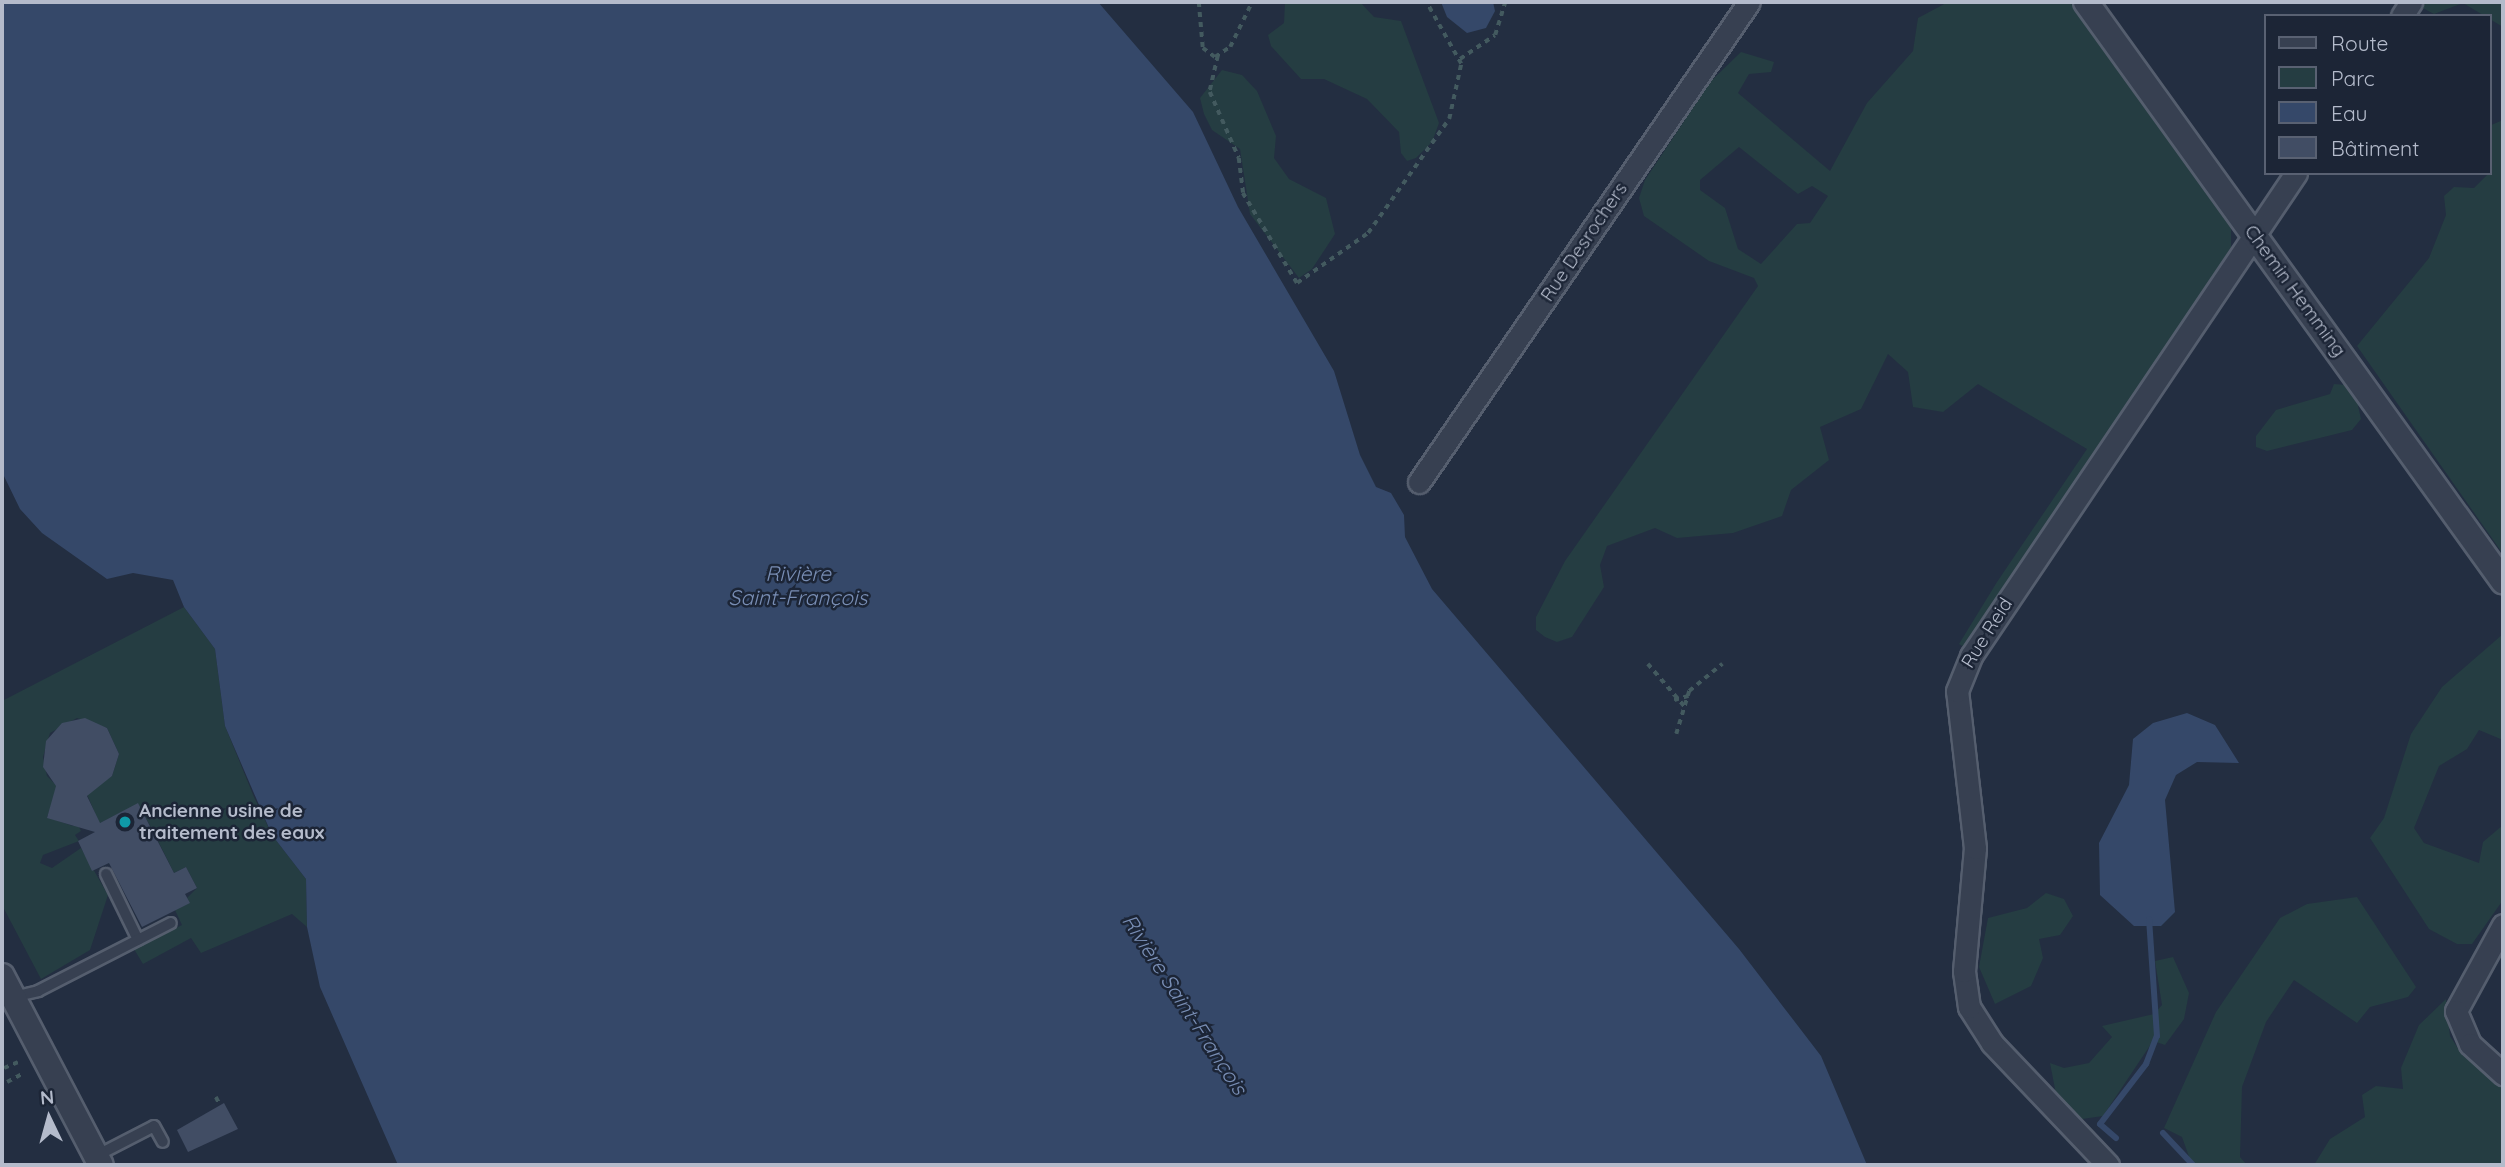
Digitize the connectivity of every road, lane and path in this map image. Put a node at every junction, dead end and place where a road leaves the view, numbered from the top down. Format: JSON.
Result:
{"nodes":[{"id":1,"x":1199,"y":2,"type":"edge"},
{"id":2,"x":1252,"y":2,"type":"edge"},
{"id":3,"x":1426,"y":2,"type":"edge"},
{"id":4,"x":1505,"y":2,"type":"edge"},
{"id":5,"x":1749,"y":2,"type":"edge"},
{"id":6,"x":2086,"y":2,"type":"edge"},
{"id":7,"x":1218,"y":56,"type":"junction"},
{"id":8,"x":1460,"y":59,"type":"junction"},
{"id":9,"x":2296,"y":175,"type":"edge"},
{"id":10,"x":2255,"y":236,"type":"junction"},
{"id":11,"x":1419,"y":482,"type":"dead end"},
{"id":12,"x":2503,"y":581,"type":"edge"},
{"id":13,"x":1648,"y":664,"type":"dead end"},
{"id":14,"x":1723,"y":664,"type":"dead end"},
{"id":15,"x":1688,"y":696,"type":"junction"},
{"id":16,"x":1674,"y":700,"type":"junction"},
{"id":17,"x":1686,"y":708,"type":"junction"},
{"id":18,"x":1676,"y":734,"type":"dead end"},
{"id":19,"x":106,"y":874,"type":"dead end"},
{"id":20,"x":171,"y":923,"type":"dead end"},
{"id":21,"x":2503,"y":925,"type":"edge"},
{"id":22,"x":138,"y":940,"type":"junction"},
{"id":23,"x":5,"y":992,"type":"edge"},
{"id":24,"x":18,"y":1062,"type":"dead end"},
{"id":25,"x":4,"y":1068,"type":"dead end"},
{"id":26,"x":24,"y":1073,"type":"dead end"},
{"id":27,"x":2503,"y":1074,"type":"edge"},
{"id":28,"x":7,"y":1082,"type":"dead end"},
{"id":29,"x":216,"y":1097,"type":"dead end"},
{"id":30,"x":220,"y":1105,"type":"dead end"},
{"id":31,"x":163,"y":1142,"type":"dead end"},
{"id":32,"x":99,"y":1161,"type":"edge"},
{"id":33,"x":2108,"y":1165,"type":"edge"}],
"edges":[{"from":1,"to":7,"type":"path"},
{"from":2,"to":7,"type":"path"},
{"from":3,"to":8,"type":"path"},
{"from":4,"to":8,"type":"path"},
{"from":5,"to":11,"type":"street","name":"Rue Desrochers"},
{"from":6,"to":10,"type":"street","name":"Chemin Hemming"},
{"from":7,"to":8,"type":"path"},
{"from":9,"to":10,"type":"street","name":"Rue Reid"},
{"from":10,"to":12,"type":"street","name":"Chemin Hemming"},
{"from":10,"to":33,"type":"street","name":"Rue Reid"},
{"from":13,"to":16,"type":"path"},
{"from":14,"to":15,"type":"path"},
{"from":15,"to":16,"type":"path"},
{"from":15,"to":17,"type":"path"},
{"from":16,"to":17,"type":"path"},
{"from":17,"to":18,"type":"path"},
{"from":19,"to":22,"type":"lane"},
{"from":20,"to":22,"type":"lane"},
{"from":21,"to":27,"type":"street"},
{"from":22,"to":23,"type":"lane"},
{"from":23,"to":32,"type":"street"},
{"from":24,"to":25,"type":"path"},
{"from":26,"to":28,"type":"path"},
{"from":29,"to":30,"type":"path"},
{"from":31,"to":32,"type":"lane"}]}
